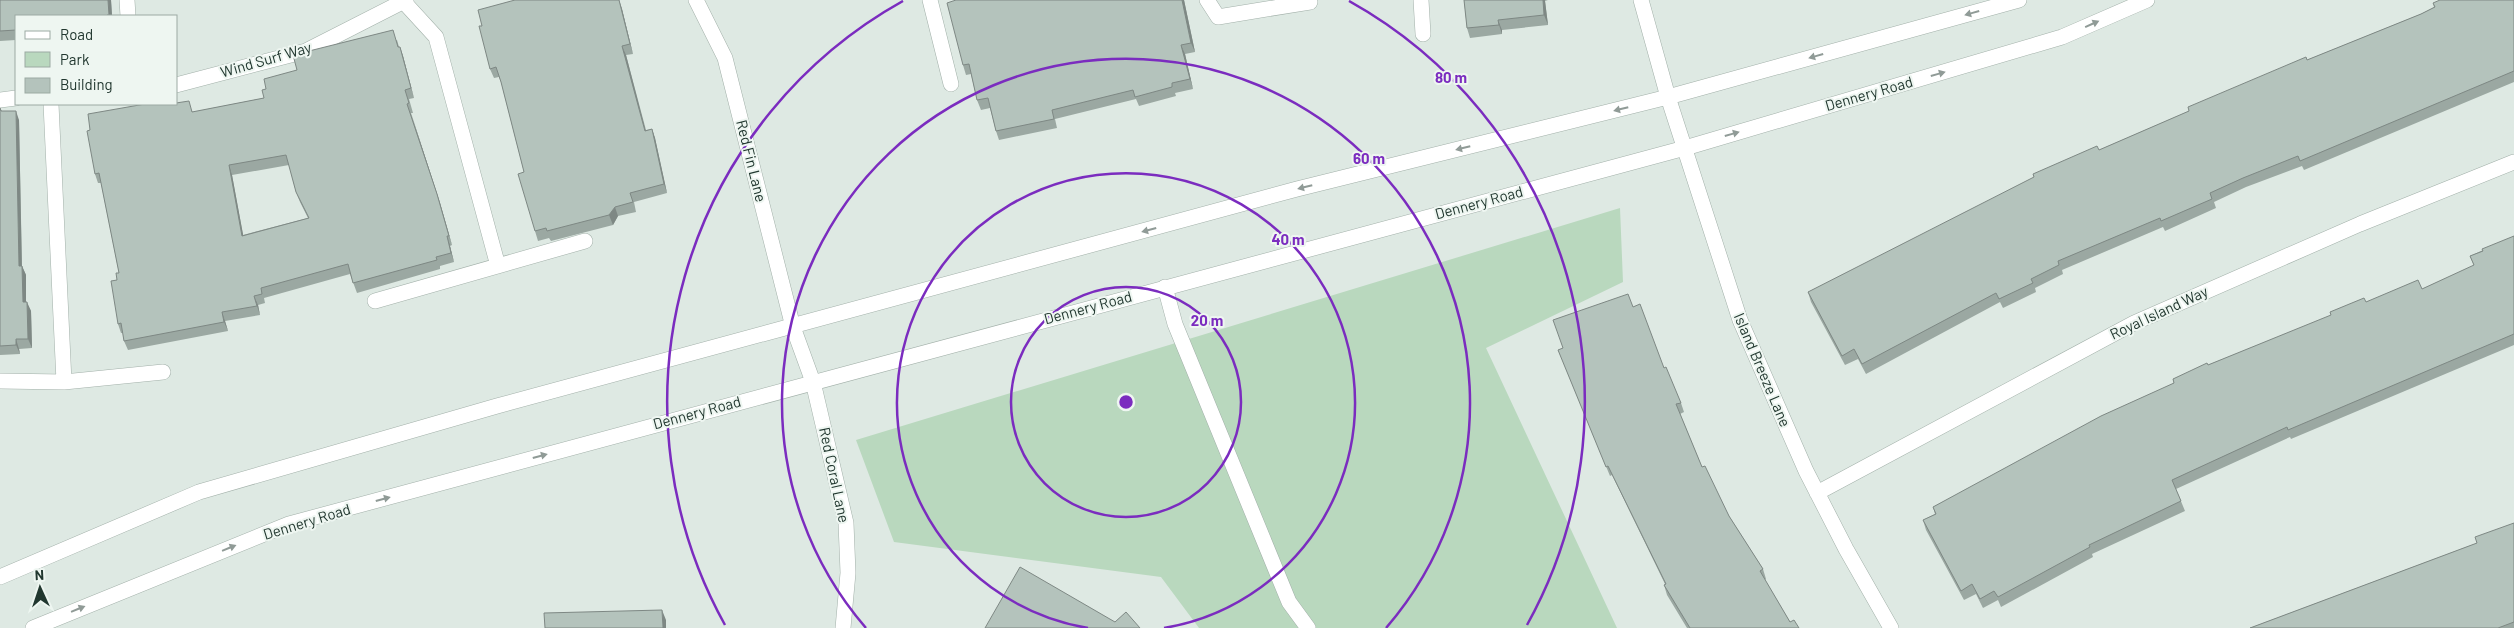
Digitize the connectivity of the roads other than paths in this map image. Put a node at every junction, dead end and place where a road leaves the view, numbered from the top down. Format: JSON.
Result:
{"nodes":[{"id":1,"x":127,"y":0,"type":"edge"},
{"id":2,"x":404,"y":0,"type":"edge"},
{"id":3,"x":696,"y":0,"type":"edge"},
{"id":4,"x":930,"y":0,"type":"edge"},
{"id":5,"x":1207,"y":0,"type":"edge"},
{"id":6,"x":1421,"y":0,"type":"edge"},
{"id":7,"x":1641,"y":0,"type":"edge"},
{"id":8,"x":2019,"y":0,"type":"edge"},
{"id":9,"x":2148,"y":0,"type":"edge"},
{"id":10,"x":1310,"y":2,"type":"dead end"},
{"id":11,"x":128,"y":15,"type":"edge"},
{"id":12,"x":1423,"y":34,"type":"dead end"},
{"id":13,"x":178,"y":84,"type":"edge"},
{"id":14,"x":951,"y":84,"type":"dead end"},
{"id":15,"x":1668,"y":97,"type":"junction"},
{"id":16,"x":15,"y":98,"type":"edge"},
{"id":17,"x":0,"y":100,"type":"edge"},
{"id":18,"x":51,"y":105,"type":"edge"},
{"id":19,"x":1685,"y":148,"type":"junction"},
{"id":20,"x":2514,"y":162,"type":"edge"},
{"id":21,"x":585,"y":241,"type":"dead end"},
{"id":22,"x":498,"y":266,"type":"junction"},
{"id":23,"x":1165,"y":287,"type":"junction"},
{"id":24,"x":375,"y":301,"type":"dead end"},
{"id":25,"x":793,"y":327,"type":"junction"},
{"id":26,"x":163,"y":372,"type":"dead end"},
{"id":27,"x":0,"y":381,"type":"edge"},
{"id":28,"x":64,"y":382,"type":"junction"},
{"id":29,"x":814,"y":382,"type":"junction"},
{"id":30,"x":1817,"y":493,"type":"junction"},
{"id":31,"x":0,"y":577,"type":"edge"},
{"id":32,"x":33,"y":628,"type":"edge"},
{"id":33,"x":843,"y":628,"type":"edge"},
{"id":34,"x":1308,"y":628,"type":"edge"},
{"id":35,"x":1891,"y":628,"type":"edge"}],
"edges":[{"from":1,"to":11,"type":"street"},
{"from":2,"to":13,"type":"street","name":"Wind Surf Way"},
{"from":2,"to":22,"type":"street"},
{"from":3,"to":25,"type":"street","name":"Red Fin Lane"},
{"from":4,"to":14,"type":"street"},
{"from":5,"to":10,"type":"street"},
{"from":6,"to":12,"type":"street"},
{"from":7,"to":15,"type":"street","name":"Island Breeze Lane"},
{"from":8,"to":15,"type":"street","one_way":true},
{"from":19,"to":9,"type":"street","name":"Dennery Road","one_way":true},
{"from":15,"to":19,"type":"street","name":"Island Breeze Lane"},
{"from":15,"to":25,"type":"street","one_way":true},
{"from":16,"to":17,"type":"street"},
{"from":18,"to":28,"type":"street"},
{"from":19,"to":23,"type":"street","name":"Dennery Road"},
{"from":19,"to":30,"type":"street","name":"Island Breeze Lane"},
{"from":20,"to":30,"type":"street","name":"Royal Island Way"},
{"from":21,"to":22,"type":"street"},
{"from":22,"to":24,"type":"street"},
{"from":23,"to":29,"type":"street","name":"Dennery Road"},
{"from":23,"to":34,"type":"street"},
{"from":25,"to":29,"type":"street","name":"Red Coral Lane"},
{"from":25,"to":31,"type":"street"},
{"from":26,"to":28,"type":"street"},
{"from":27,"to":28,"type":"street"},
{"from":32,"to":29,"type":"street","name":"Dennery Road","one_way":true},
{"from":29,"to":33,"type":"street","name":"Red Coral Lane"},
{"from":30,"to":35,"type":"street","name":"Island Breeze Lane"}]}
